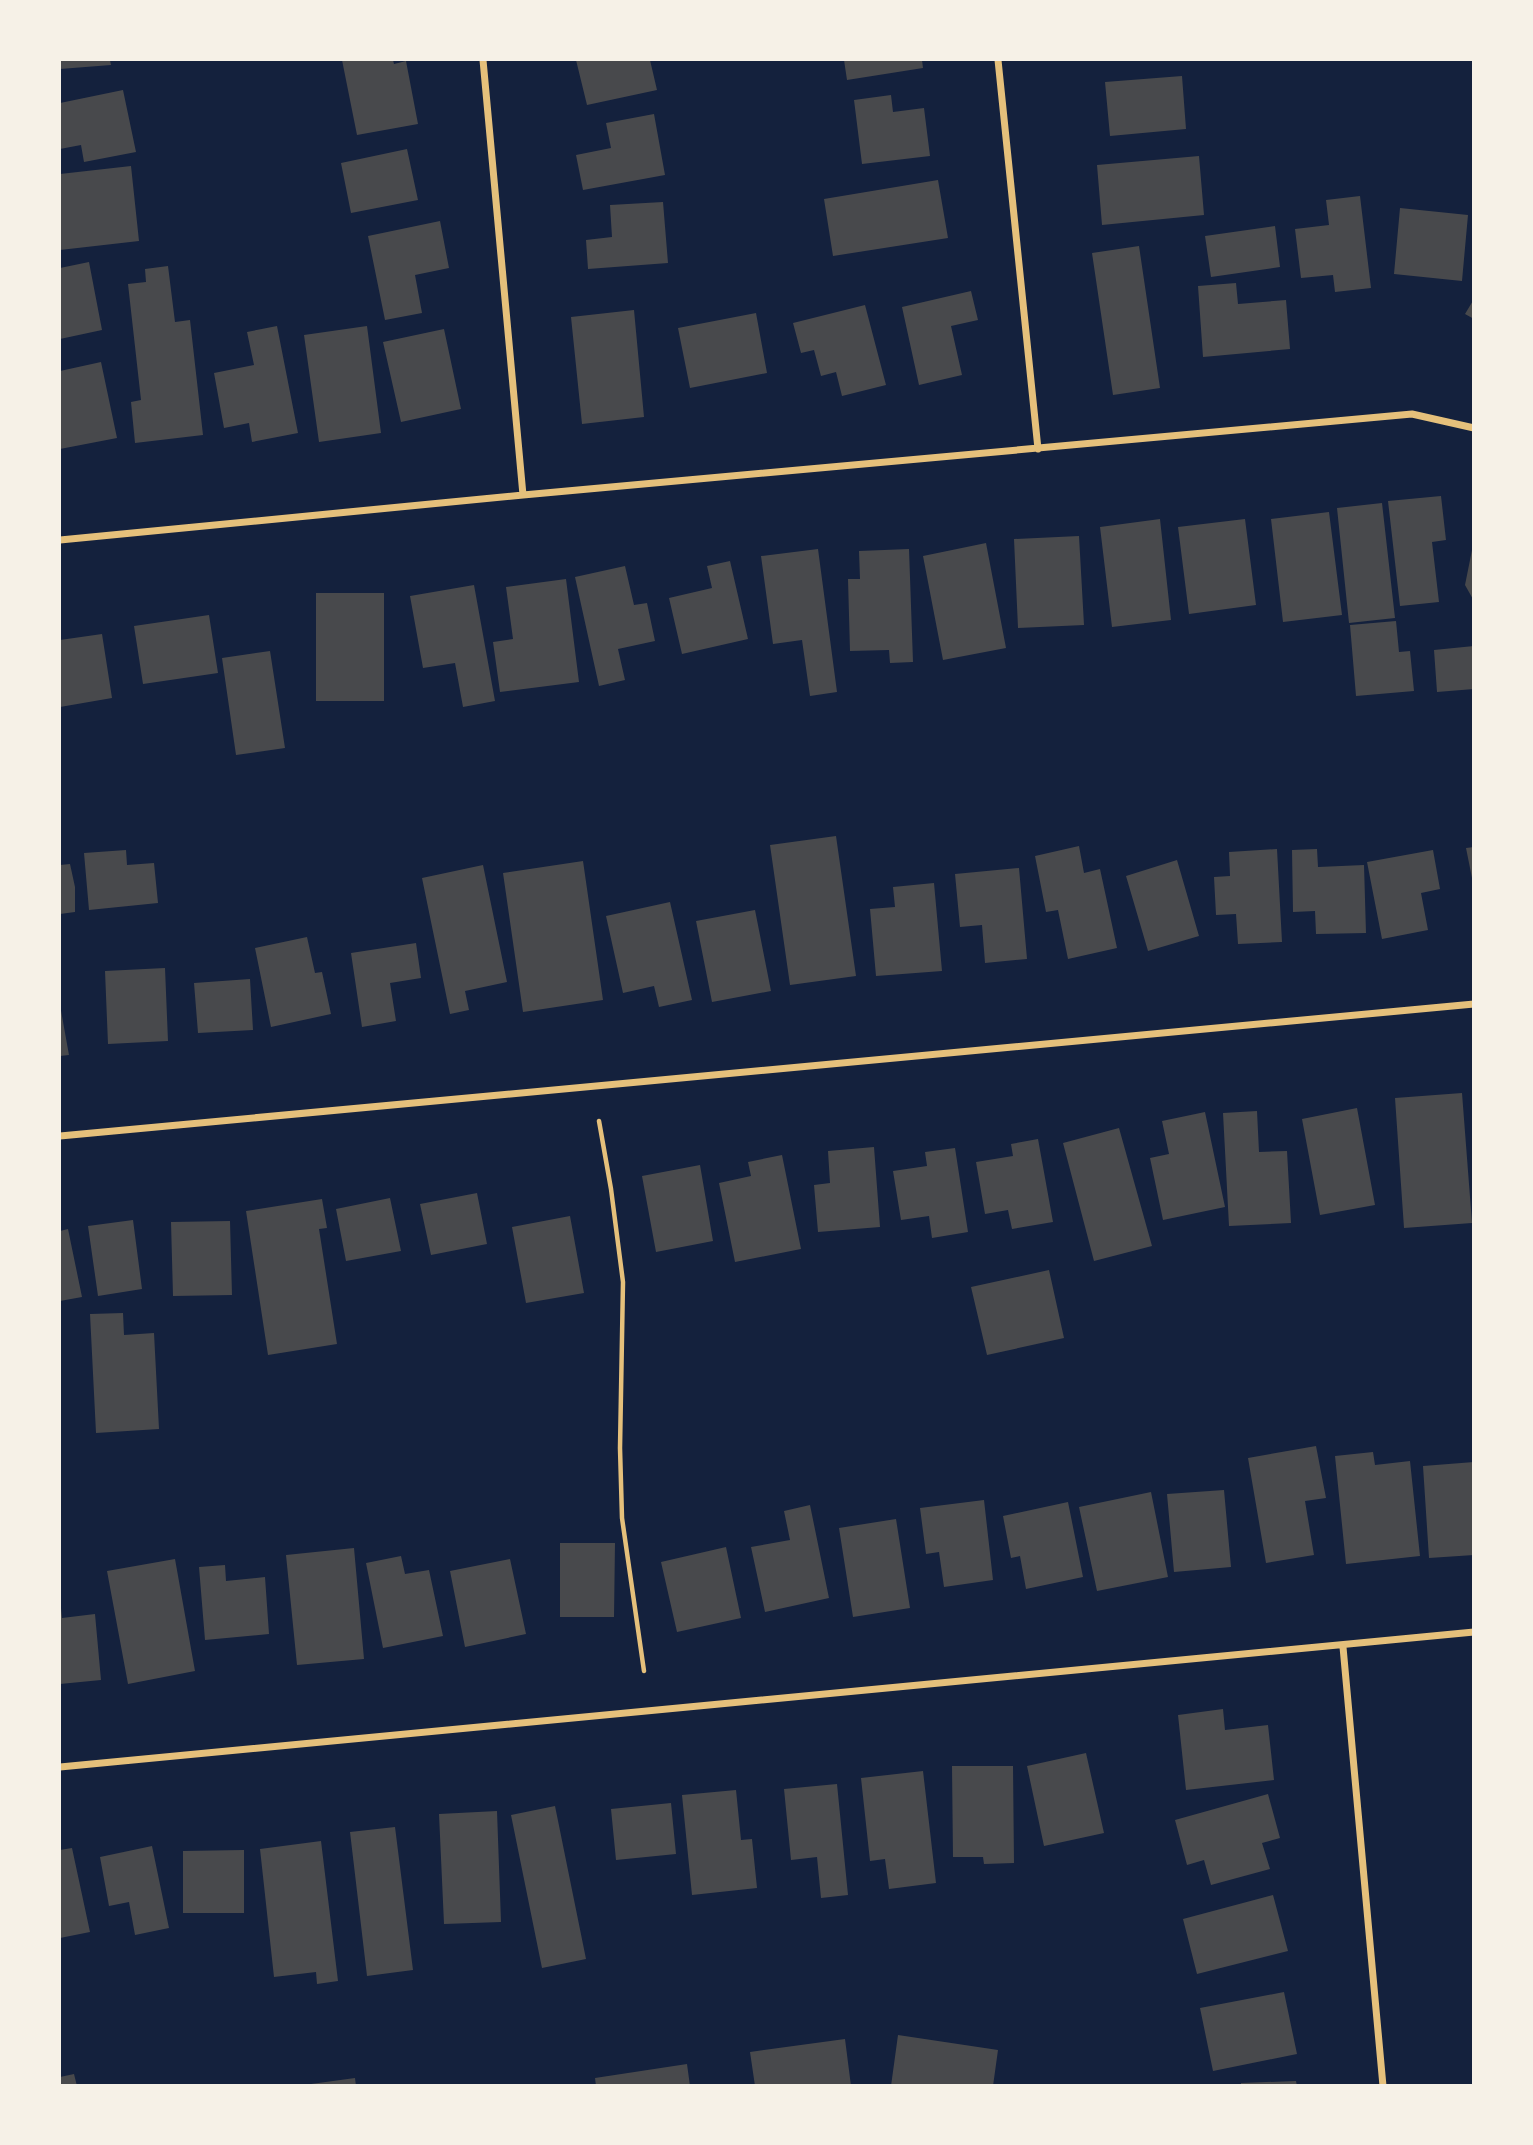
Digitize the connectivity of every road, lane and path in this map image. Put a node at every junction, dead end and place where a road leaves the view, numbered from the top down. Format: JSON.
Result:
{"nodes":[{"id":1,"x":483,"y":60,"type":"edge"},
{"id":2,"x":998,"y":60,"type":"edge"},
{"id":3,"x":1474,"y":428,"type":"edge"},
{"id":4,"x":1038,"y":449,"type":"junction"},
{"id":5,"x":523,"y":495,"type":"junction"},
{"id":6,"x":60,"y":540,"type":"edge"},
{"id":7,"x":1474,"y":1004,"type":"edge"},
{"id":8,"x":598,"y":1122,"type":"dead end"},
{"id":9,"x":60,"y":1136,"type":"edge"},
{"id":10,"x":1474,"y":1632,"type":"edge"},
{"id":11,"x":1343,"y":1647,"type":"junction"},
{"id":12,"x":644,"y":1671,"type":"dead end"},
{"id":13,"x":60,"y":1767,"type":"edge"},
{"id":14,"x":1383,"y":2085,"type":"edge"}],
"edges":[{"from":1,"to":5,"type":"street"},
{"from":2,"to":4,"type":"street"},
{"from":3,"to":4,"type":"street"},
{"from":4,"to":5,"type":"street"},
{"from":5,"to":6,"type":"street"},
{"from":7,"to":9,"type":"street"},
{"from":8,"to":12,"type":"path"},
{"from":10,"to":11,"type":"street"},
{"from":11,"to":13,"type":"street"},
{"from":11,"to":14,"type":"street"}]}
